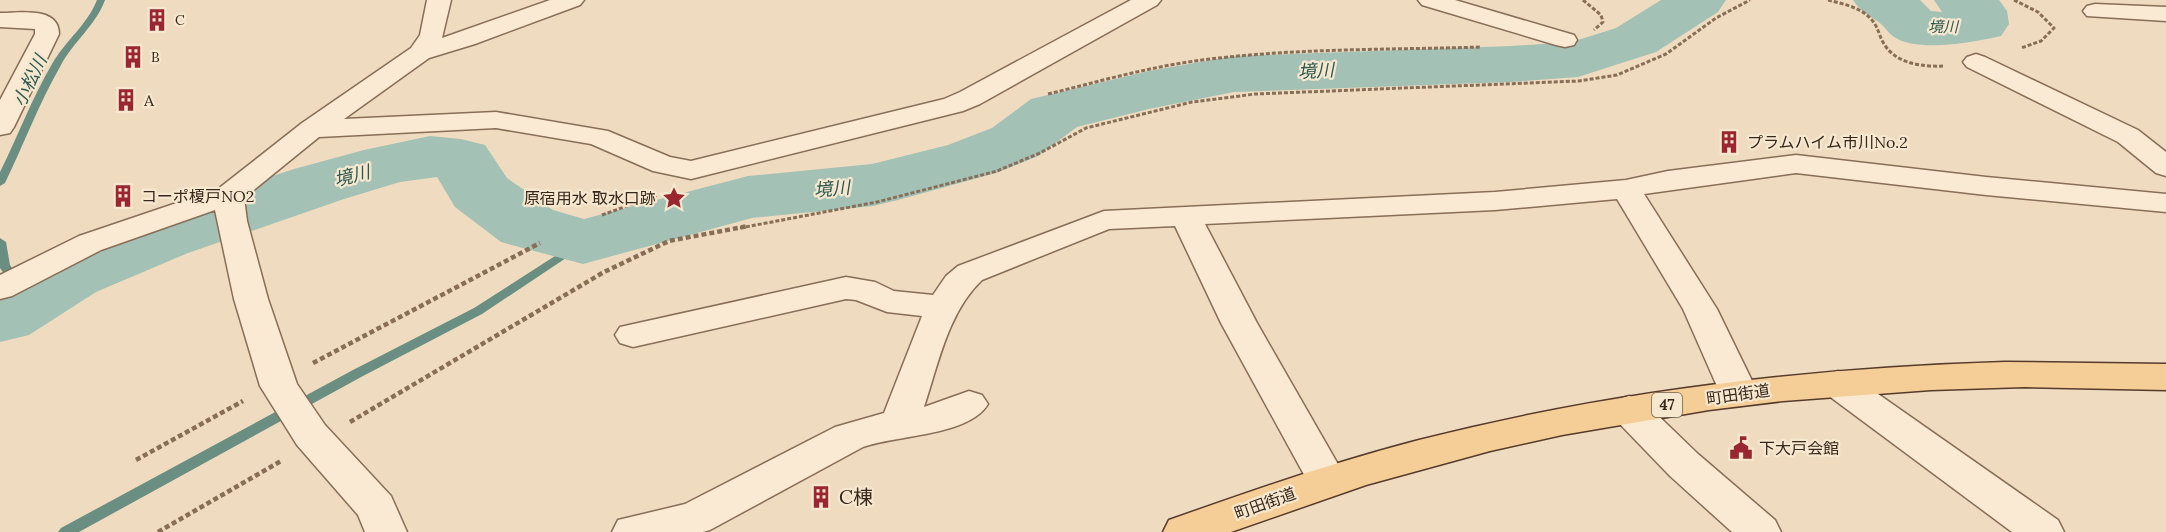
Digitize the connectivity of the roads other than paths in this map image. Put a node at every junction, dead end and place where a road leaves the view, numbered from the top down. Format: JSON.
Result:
{"nodes":[{"id":1,"x":439,"y":0,"type":"edge"},
{"id":2,"x":572,"y":0,"type":"edge"},
{"id":3,"x":1149,"y":0,"type":"edge"},
{"id":4,"x":1430,"y":0,"type":"edge"},
{"id":5,"x":2095,"y":11,"type":"dead end"},
{"id":6,"x":2166,"y":14,"type":"edge"},
{"id":7,"x":0,"y":20,"type":"edge"},
{"id":8,"x":1565,"y":40,"type":"road end"},
{"id":9,"x":420,"y":53,"type":"junction"},
{"id":10,"x":1976,"y":62,"type":"dead end"},
{"id":11,"x":1,"y":125,"type":"edge"},
{"id":12,"x":312,"y":129,"type":"junction"},
{"id":13,"x":2166,"y":166,"type":"edge"},
{"id":14,"x":1626,"y":189,"type":"junction"},
{"id":15,"x":2166,"y":203,"type":"edge"},
{"id":16,"x":230,"y":207,"type":"junction"},
{"id":17,"x":1186,"y":217,"type":"junction"},
{"id":18,"x":14,"y":281,"type":"edge"},
{"id":19,"x":942,"y":307,"type":"junction"},
{"id":20,"x":633,"y":335,"type":"dead end"},
{"id":21,"x":2166,"y":377,"type":"edge"},
{"id":22,"x":1838,"y":384,"type":"junction"},
{"id":23,"x":1739,"y":393,"type":"junction"},
{"id":24,"x":969,"y":404,"type":"dead end"},
{"id":25,"x":1629,"y":410,"type":"junction"},
{"id":26,"x":899,"y":425,"type":"junction"},
{"id":27,"x":1327,"y":480,"type":"junction"},
{"id":28,"x":386,"y":532,"type":"edge"},
{"id":29,"x":633,"y":532,"type":"edge"},
{"id":30,"x":1184,"y":532,"type":"edge"},
{"id":31,"x":1760,"y":532,"type":"edge"},
{"id":32,"x":2043,"y":532,"type":"edge"}],
"edges":[{"from":1,"to":9,"type":"street"},
{"from":2,"to":9,"type":"street"},
{"from":3,"to":12,"type":"street"},
{"from":4,"to":8,"type":"street"},
{"from":5,"to":6,"type":"street"},
{"from":7,"to":11,"type":"street"},
{"from":9,"to":12,"type":"street"},
{"from":10,"to":13,"type":"street"},
{"from":12,"to":16,"type":"street"},
{"from":14,"to":15,"type":"street"},
{"from":14,"to":17,"type":"street"},
{"from":14,"to":23,"type":"street"},
{"from":16,"to":18,"type":"street"},
{"from":16,"to":28,"type":"street"},
{"from":17,"to":19,"type":"street"},
{"from":17,"to":27,"type":"street"},
{"from":19,"to":20,"type":"street"},
{"from":19,"to":26,"type":"street"},
{"from":21,"to":22,"type":"main road","name":"町田街道","number":"47"},
{"from":22,"to":23,"type":"main road","name":"町田街道","number":"47"},
{"from":22,"to":32,"type":"street"},
{"from":23,"to":25,"type":"main road","name":"町田街道","number":"47"},
{"from":24,"to":26,"type":"street"},
{"from":25,"to":27,"type":"main road","name":"町田街道","number":"47"},
{"from":25,"to":31,"type":"street"},
{"from":26,"to":29,"type":"street"},
{"from":27,"to":30,"type":"main road","name":"町田街道","number":"47"}]}
